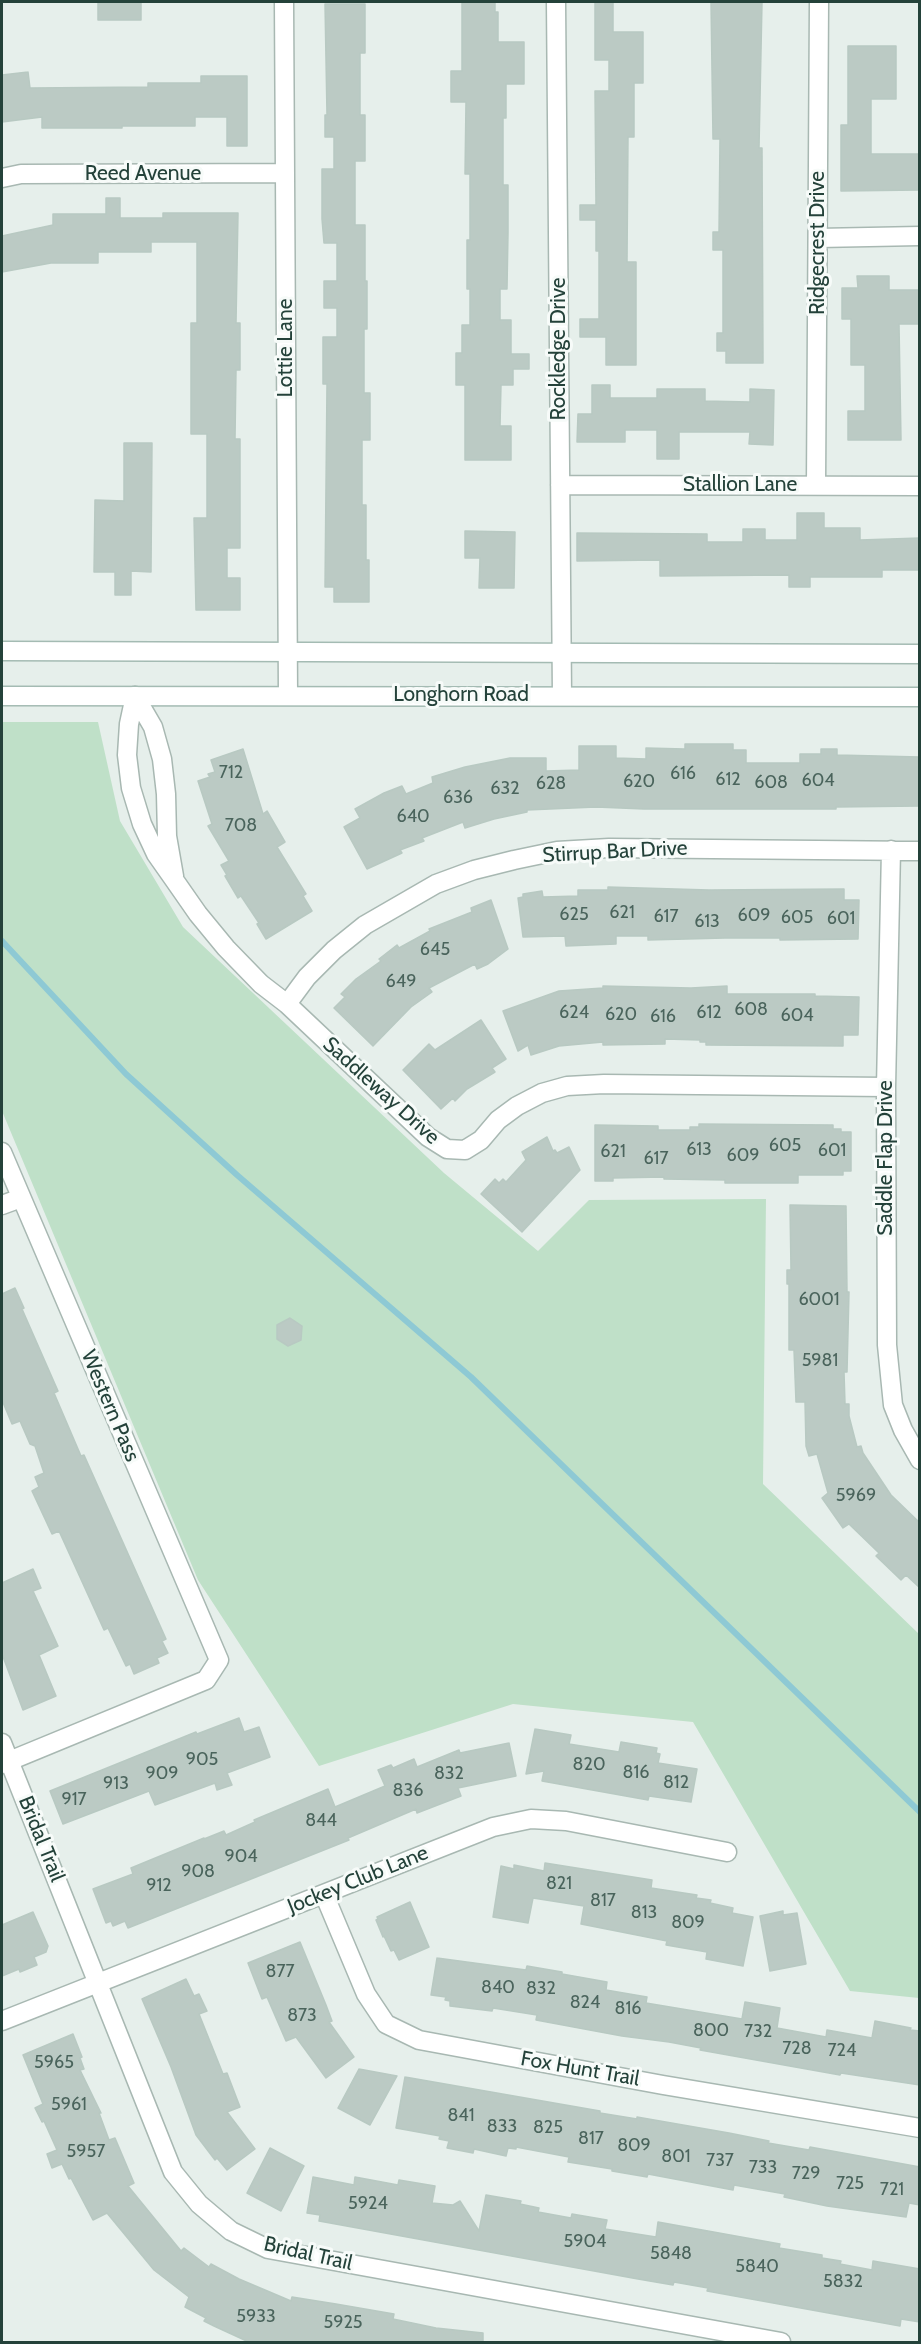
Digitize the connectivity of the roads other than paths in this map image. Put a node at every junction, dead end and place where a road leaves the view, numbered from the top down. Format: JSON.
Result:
{"nodes":[{"id":1,"x":284,"y":2,"type":"edge"},
{"id":2,"x":556,"y":2,"type":"edge"},
{"id":3,"x":819,"y":2,"type":"edge"},
{"id":4,"x":285,"y":174,"type":"junction"},
{"id":5,"x":2,"y":178,"type":"edge"},
{"id":6,"x":920,"y":236,"type":"edge"},
{"id":7,"x":818,"y":238,"type":"junction"},
{"id":8,"x":560,"y":485,"type":"junction"},
{"id":9,"x":816,"y":485,"type":"junction"},
{"id":10,"x":920,"y":486,"type":"edge"},
{"id":11,"x":2,"y":651,"type":"edge"},
{"id":12,"x":287,"y":652,"type":"junction"},
{"id":13,"x":561,"y":653,"type":"junction"},
{"id":14,"x":920,"y":654,"type":"edge"},
{"id":15,"x":288,"y":695,"type":"junction"},
{"id":16,"x":2,"y":696,"type":"edge"},
{"id":17,"x":135,"y":696,"type":"junction"},
{"id":18,"x":562,"y":696,"type":"junction"},
{"id":19,"x":920,"y":697,"type":"edge"},
{"id":20,"x":891,"y":850,"type":"junction"},
{"id":21,"x":920,"y":851,"type":"edge"},
{"id":22,"x":175,"y":881,"type":"junction"},
{"id":23,"x":287,"y":1004,"type":"junction"},
{"id":24,"x":886,"y":1087,"type":"junction"},
{"id":25,"x":2,"y":1152,"type":"edge"},
{"id":26,"x":21,"y":1198,"type":"junction"},
{"id":27,"x":2,"y":1205,"type":"edge"},
{"id":28,"x":920,"y":1460,"type":"edge"},
{"id":29,"x":2,"y":1743,"type":"edge"},
{"id":30,"x":5,"y":1762,"type":"edge"},
{"id":31,"x":727,"y":1852,"type":"dead end"},
{"id":32,"x":324,"y":1894,"type":"junction"},
{"id":33,"x":98,"y":1984,"type":"junction"},
{"id":34,"x":2,"y":2020,"type":"edge"},
{"id":35,"x":920,"y":2128,"type":"edge"},
{"id":36,"x":781,"y":2343,"type":"edge"}],
"edges":[{"from":1,"to":4,"type":"street","name":"Lottie Lane"},
{"from":2,"to":8,"type":"street","name":"Rockledge Drive"},
{"from":3,"to":7,"type":"street","name":"Ridgecrest Drive"},
{"from":4,"to":5,"type":"street","name":"Reed Avenue"},
{"from":4,"to":12,"type":"street","name":"Lottie Lane"},
{"from":6,"to":7,"type":"street"},
{"from":7,"to":9,"type":"street","name":"Ridgecrest Drive"},
{"from":8,"to":9,"type":"street","name":"Stallion Lane"},
{"from":8,"to":13,"type":"street","name":"Rockledge Drive"},
{"from":9,"to":10,"type":"street","name":"Stallion Lane"},
{"from":11,"to":12,"type":"street","name":"Longhorn Road"},
{"from":12,"to":13,"type":"street","name":"Longhorn Road"},
{"from":12,"to":15,"type":"street","name":"Lottie Lane"},
{"from":13,"to":14,"type":"street","name":"Longhorn Road"},
{"from":13,"to":18,"type":"street","name":"Rockledge Drive"},
{"from":15,"to":17,"type":"street","name":"Longhorn Road"},
{"from":15,"to":18,"type":"street","name":"Longhorn Road"},
{"from":16,"to":17,"type":"street","name":"Longhorn Road"},
{"from":17,"to":22,"type":"street","name":"Saddleway Drive"},
{"from":17,"to":22,"type":"street","name":"Saddleway Drive"},
{"from":18,"to":19,"type":"street","name":"Longhorn Road"},
{"from":20,"to":21,"type":"street","name":"Stirrup Bar Drive"},
{"from":20,"to":23,"type":"street","name":"Stirrup Bar Drive"},
{"from":20,"to":24,"type":"street","name":"Saddle Flap Drive"},
{"from":22,"to":23,"type":"street","name":"Saddleway Drive"},
{"from":23,"to":24,"type":"street","name":"Saddleway Drive"},
{"from":24,"to":28,"type":"street","name":"Saddle Flap Drive"},
{"from":25,"to":26,"type":"street","name":"Western Pass"},
{"from":26,"to":27,"type":"street"},
{"from":26,"to":30,"type":"street","name":"Western Pass"},
{"from":29,"to":30,"type":"street","name":"Bridal Trail"},
{"from":30,"to":33,"type":"street","name":"Bridal Trail"},
{"from":31,"to":32,"type":"street","name":"Jockey Club Lane"},
{"from":32,"to":33,"type":"street","name":"Jockey Club Lane"},
{"from":32,"to":35,"type":"street","name":"Fox Hunt Trail"},
{"from":33,"to":34,"type":"street","name":"Jockey Club Lane"},
{"from":33,"to":36,"type":"street","name":"Bridal Trail"}]}
